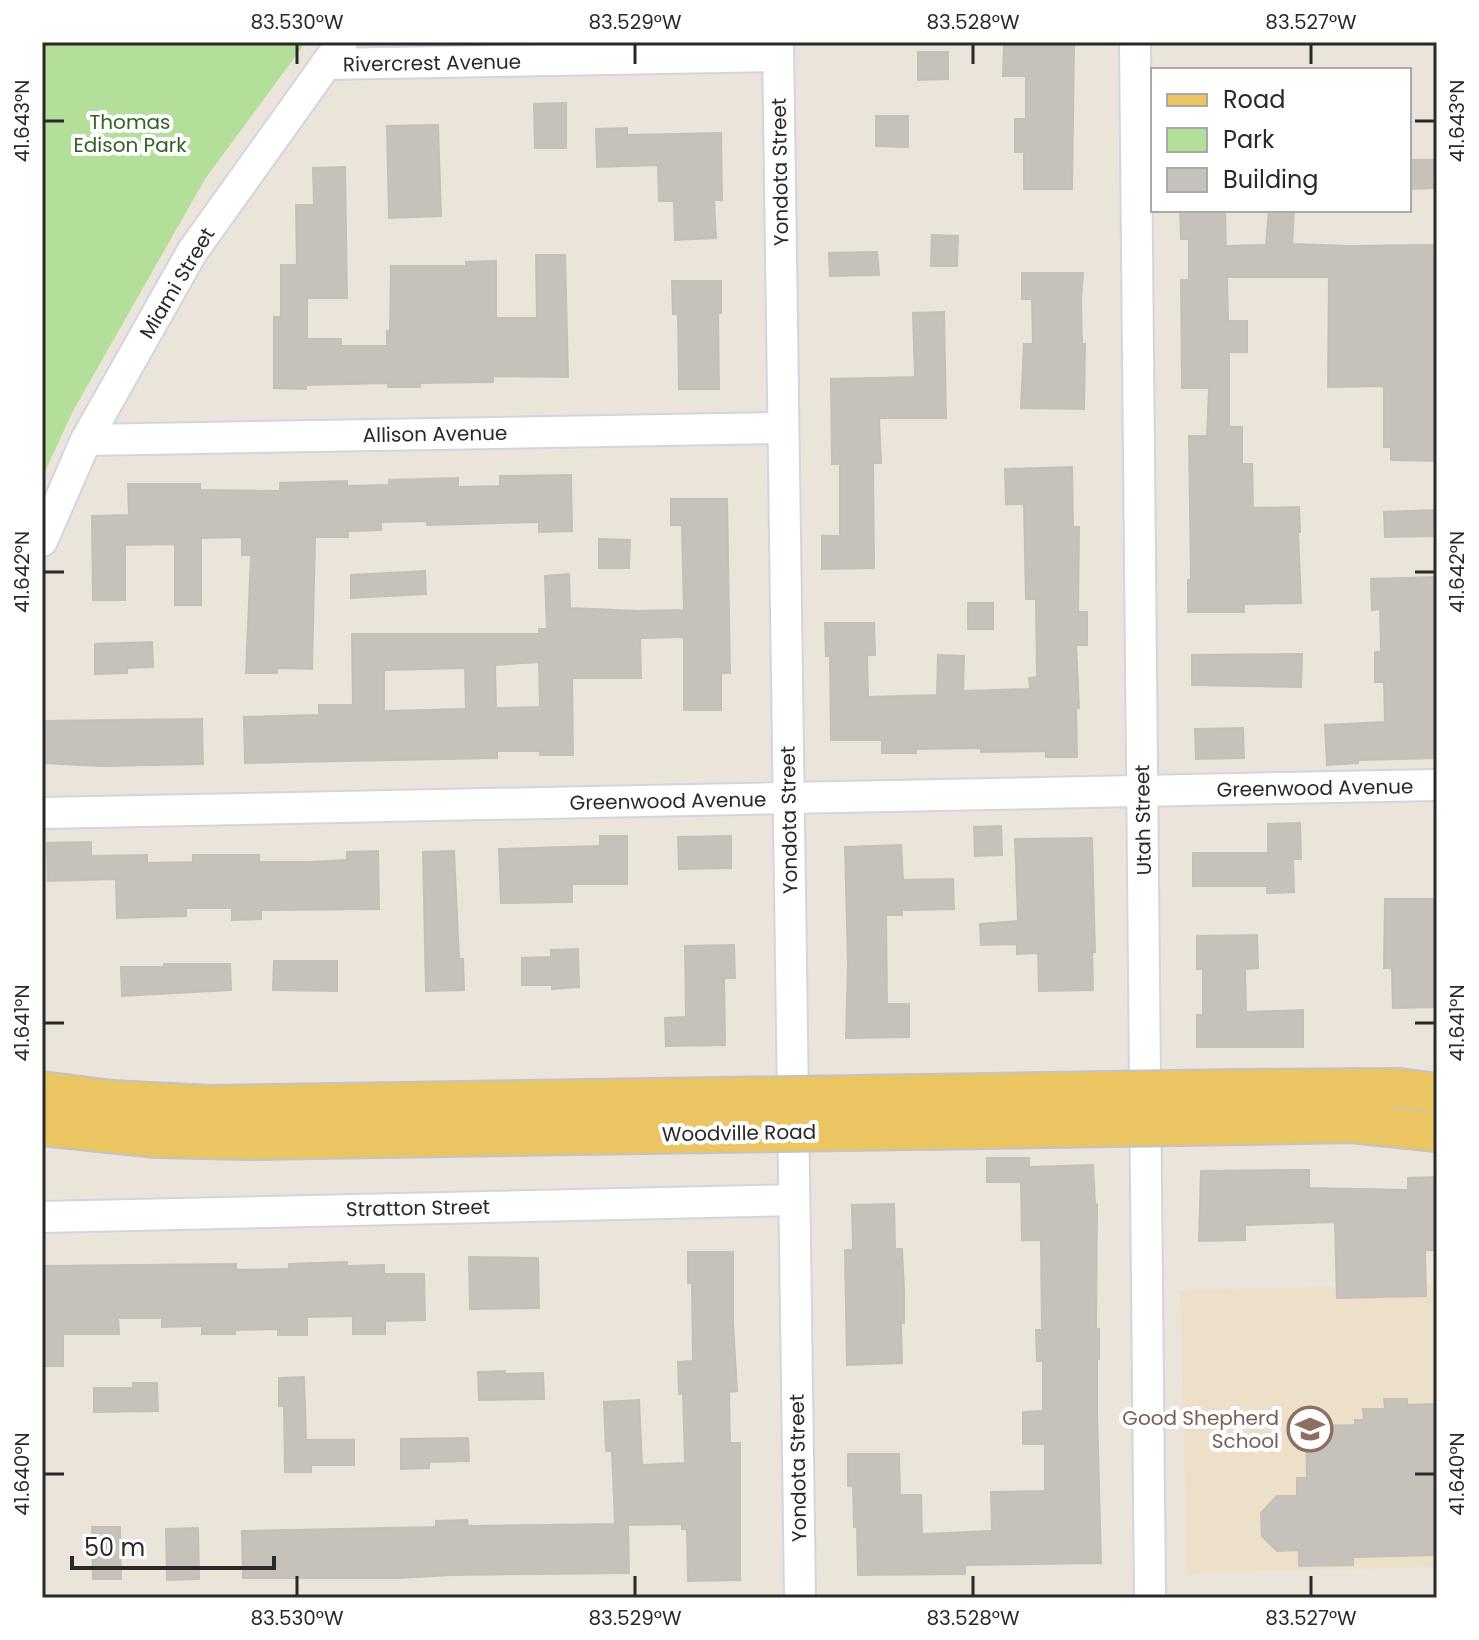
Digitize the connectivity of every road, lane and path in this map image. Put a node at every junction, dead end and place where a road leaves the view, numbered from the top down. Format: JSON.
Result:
{"nodes":[{"id":1,"x":1135,"y":42,"type":"edge"},
{"id":2,"x":778,"y":49,"type":"edge"},
{"id":3,"x":334,"y":53,"type":"edge"},
{"id":4,"x":783,"y":428,"type":"junction"},
{"id":5,"x":86,"y":440,"type":"junction"},
{"id":6,"x":42,"y":541,"type":"edge"},
{"id":7,"x":1437,"y":785,"type":"edge"},
{"id":8,"x":1143,"y":791,"type":"junction"},
{"id":9,"x":788,"y":798,"type":"junction"},
{"id":10,"x":42,"y":813,"type":"edge"},
{"id":11,"x":1432,"y":1089,"type":"edge"},
{"id":12,"x":42,"y":1091,"type":"edge"},
{"id":13,"x":1242,"y":1107,"type":"junction"},
{"id":14,"x":42,"y":1126,"type":"edge"},
{"id":15,"x":1437,"y":1132,"type":"edge"},
{"id":16,"x":794,"y":1200,"type":"junction"},
{"id":17,"x":42,"y":1217,"type":"edge"},
{"id":18,"x":800,"y":1598,"type":"edge"},
{"id":19,"x":1150,"y":1598,"type":"edge"}],
"edges":[{"from":1,"to":8,"type":"street","name":"Utah Street"},
{"from":2,"to":3,"type":"street","name":"Rivercrest Avenue"},
{"from":2,"to":4,"type":"street","name":"Yondota Street"},
{"from":3,"to":5,"type":"street","name":"Miami Street"},
{"from":4,"to":5,"type":"street","name":"Allison Avenue"},
{"from":4,"to":9,"type":"street","name":"Yondota Street"},
{"from":5,"to":6,"type":"street","name":"Miami Street"},
{"from":7,"to":8,"type":"street","name":"Greenwood Avenue"},
{"from":8,"to":9,"type":"street","name":"Greenwood Avenue"},
{"from":8,"to":19,"type":"street","name":"Utah Street"},
{"from":9,"to":10,"type":"street","name":"Greenwood Avenue"},
{"from":9,"to":16,"type":"street","name":"Yondota Street"},
{"from":11,"to":13,"type":"main road","name":"Woodville Road"},
{"from":12,"to":13,"type":"main road","name":"Woodville Road","bridge":true},
{"from":13,"to":14,"type":"main road","name":"Woodville Road","bridge":true},
{"from":13,"to":15,"type":"main road","name":"Woodville Road"},
{"from":16,"to":17,"type":"street","name":"Stratton Street"},
{"from":16,"to":18,"type":"street","name":"Yondota Street"}]}
